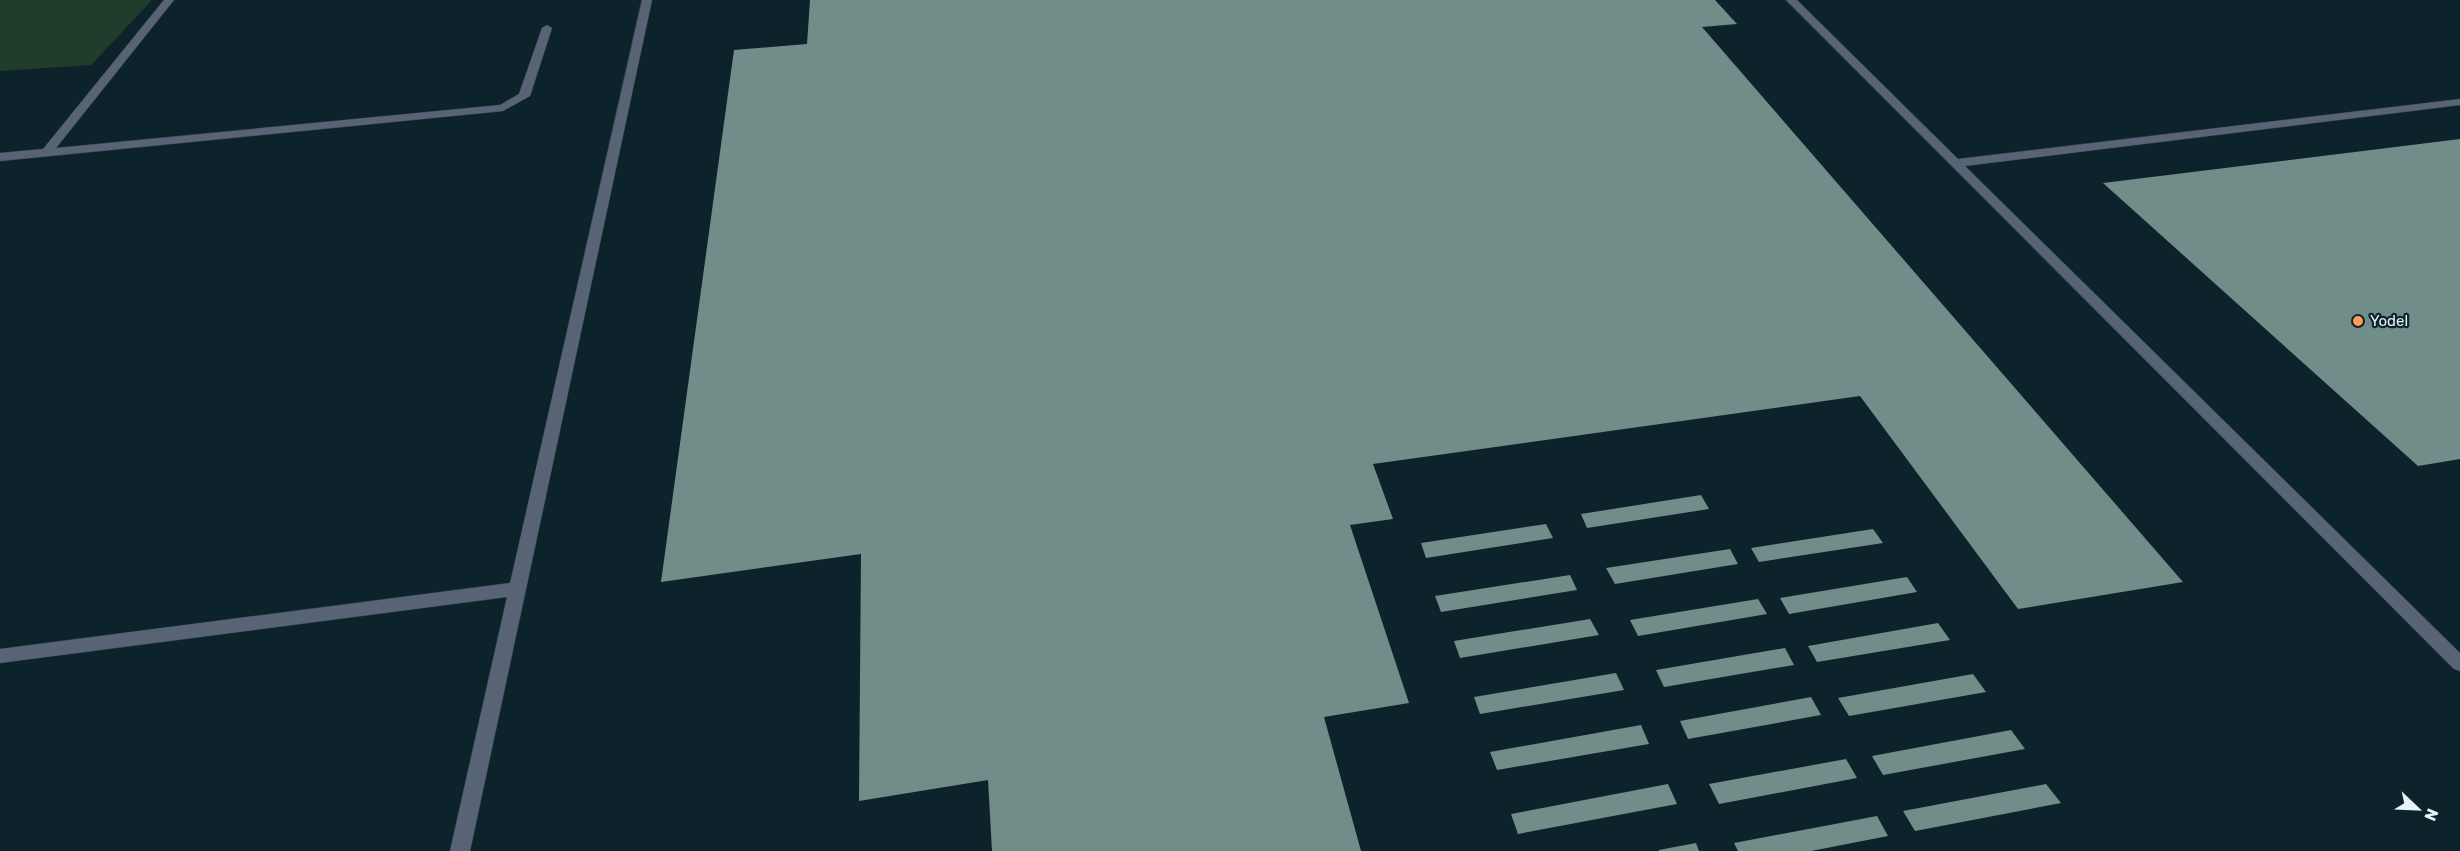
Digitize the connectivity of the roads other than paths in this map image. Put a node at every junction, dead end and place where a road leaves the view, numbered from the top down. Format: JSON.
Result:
{"nodes":[{"id":1,"x":169,"y":0,"type":"edge"},
{"id":2,"x":647,"y":0,"type":"edge"},
{"id":3,"x":1791,"y":0,"type":"edge"},
{"id":4,"x":547,"y":28,"type":"dead end"},
{"id":5,"x":2460,"y":102,"type":"edge"},
{"id":6,"x":46,"y":153,"type":"junction"},
{"id":7,"x":0,"y":157,"type":"edge"},
{"id":8,"x":1956,"y":163,"type":"junction"},
{"id":9,"x":516,"y":589,"type":"junction"},
{"id":10,"x":0,"y":656,"type":"edge"},
{"id":11,"x":2460,"y":664,"type":"edge"},
{"id":12,"x":460,"y":851,"type":"edge"}],
"edges":[{"from":1,"to":6,"type":"lane"},
{"from":2,"to":9,"type":"lane"},
{"from":3,"to":8,"type":"lane"},
{"from":4,"to":6,"type":"lane"},
{"from":5,"to":8,"type":"lane"},
{"from":6,"to":7,"type":"lane"},
{"from":8,"to":11,"type":"lane"},
{"from":9,"to":10,"type":"lane"},
{"from":9,"to":12,"type":"lane"}]}
